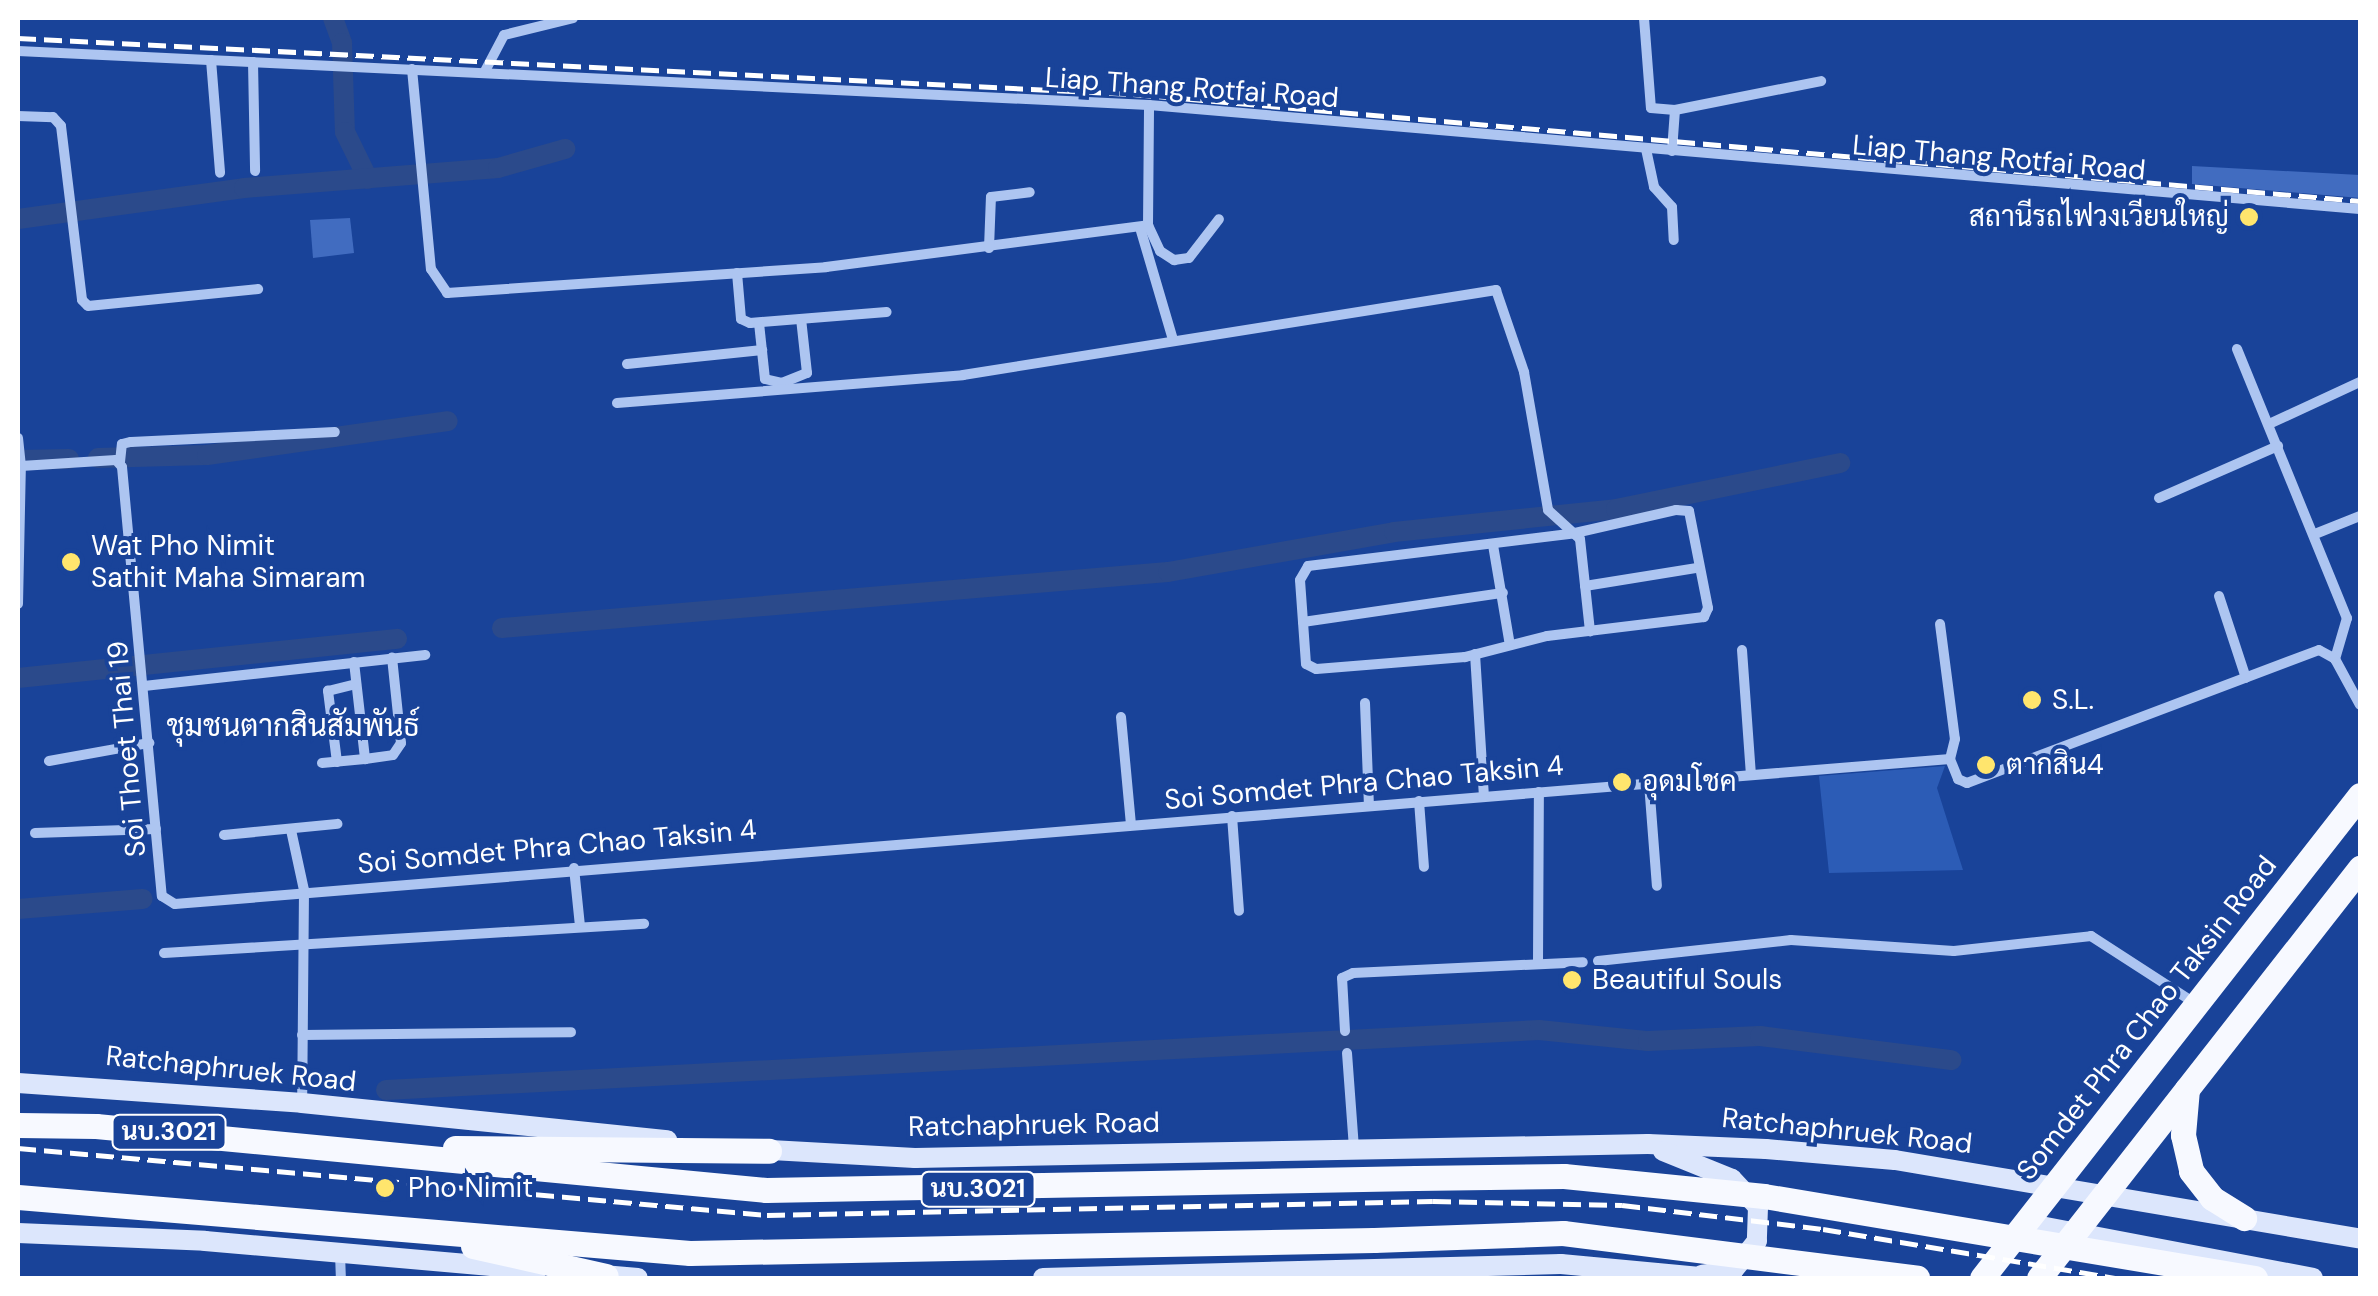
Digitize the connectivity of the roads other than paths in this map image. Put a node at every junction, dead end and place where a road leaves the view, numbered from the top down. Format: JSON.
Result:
{"nodes":[{"id":1,"x":573,"y":18,"type":"edge"},
{"id":2,"x":1644,"y":18,"type":"edge"},
{"id":3,"x":18,"y":51,"type":"edge"},
{"id":4,"x":211,"y":60,"type":"junction"},
{"id":5,"x":253,"y":62,"type":"junction"},
{"id":6,"x":412,"y":69,"type":"junction"},
{"id":7,"x":484,"y":72,"type":"junction"},
{"id":8,"x":1821,"y":81,"type":"dead end"},
{"id":9,"x":1150,"y":104,"type":"junction"},
{"id":10,"x":1675,"y":110,"type":"junction"},
{"id":11,"x":18,"y":116,"type":"edge"},
{"id":12,"x":1646,"y":149,"type":"junction"},
{"id":13,"x":1672,"y":151,"type":"junction"},
{"id":14,"x":255,"y":171,"type":"dead end"},
{"id":15,"x":220,"y":173,"type":"dead end"},
{"id":16,"x":1030,"y":192,"type":"dead end"},
{"id":17,"x":2360,"y":209,"type":"edge"},
{"id":18,"x":1219,"y":219,"type":"dead end"},
{"id":19,"x":1144,"y":228,"type":"junction"},
{"id":20,"x":1674,"y":240,"type":"dead end"},
{"id":21,"x":989,"y":248,"type":"junction"},
{"id":22,"x":737,"y":273,"type":"junction"},
{"id":23,"x":258,"y":288,"type":"dead end"},
{"id":24,"x":886,"y":312,"type":"dead end"},
{"id":25,"x":801,"y":319,"type":"junction"},
{"id":26,"x":759,"y":323,"type":"junction"},
{"id":27,"x":1172,"y":340,"type":"junction"},
{"id":28,"x":2237,"y":349,"type":"dead end"},
{"id":29,"x":762,"y":350,"type":"junction"},
{"id":30,"x":626,"y":364,"type":"dead end"},
{"id":31,"x":2360,"y":382,"type":"edge"},
{"id":32,"x":616,"y":403,"type":"dead end"},
{"id":33,"x":2269,"y":424,"type":"junction"},
{"id":34,"x":335,"y":432,"type":"dead end"},
{"id":35,"x":18,"y":438,"type":"edge"},
{"id":36,"x":2278,"y":446,"type":"junction"},
{"id":37,"x":20,"y":460,"type":"edge"},
{"id":38,"x":120,"y":462,"type":"junction"},
{"id":39,"x":2159,"y":498,"type":"dead end"},
{"id":40,"x":2360,"y":516,"type":"edge"},
{"id":41,"x":1575,"y":533,"type":"junction"},
{"id":42,"x":2315,"y":534,"type":"junction"},
{"id":43,"x":1494,"y":544,"type":"junction"},
{"id":44,"x":1696,"y":568,"type":"junction"},
{"id":45,"x":1585,"y":586,"type":"junction"},
{"id":46,"x":1503,"y":593,"type":"junction"},
{"id":47,"x":2218,"y":596,"type":"dead end"},
{"id":48,"x":18,"y":604,"type":"edge"},
{"id":49,"x":1303,"y":622,"type":"junction"},
{"id":50,"x":1940,"y":624,"type":"dead end"},
{"id":51,"x":1590,"y":631,"type":"junction"},
{"id":52,"x":1510,"y":645,"type":"junction"},
{"id":53,"x":1742,"y":650,"type":"dead end"},
{"id":54,"x":1474,"y":654,"type":"junction"},
{"id":55,"x":425,"y":655,"type":"dead end"},
{"id":56,"x":392,"y":657,"type":"junction"},
{"id":57,"x":2335,"y":659,"type":"junction"},
{"id":58,"x":354,"y":662,"type":"junction"},
{"id":59,"x":2246,"y":678,"type":"junction"},
{"id":60,"x":144,"y":681,"type":"junction"},
{"id":61,"x":356,"y":684,"type":"junction"},
{"id":62,"x":1366,"y":703,"type":"dead end"},
{"id":63,"x":2360,"y":705,"type":"edge"},
{"id":64,"x":1122,"y":717,"type":"dead end"},
{"id":65,"x":149,"y":743,"type":"junction"},
{"id":66,"x":365,"y":759,"type":"junction"},
{"id":67,"x":1950,"y":759,"type":"junction"},
{"id":68,"x":49,"y":761,"type":"dead end"},
{"id":69,"x":338,"y":762,"type":"junction"},
{"id":70,"x":322,"y":763,"type":"dead end"},
{"id":71,"x":1751,"y":775,"type":"junction"},
{"id":72,"x":1649,"y":782,"type":"junction"},
{"id":73,"x":1539,"y":792,"type":"junction"},
{"id":74,"x":2360,"y":795,"type":"edge"},
{"id":75,"x":1484,"y":796,"type":"junction"},
{"id":76,"x":1419,"y":801,"type":"junction"},
{"id":77,"x":1369,"y":805,"type":"junction"},
{"id":78,"x":1232,"y":816,"type":"junction"},
{"id":79,"x":337,"y":824,"type":"dead end"},
{"id":80,"x":1131,"y":824,"type":"junction"},
{"id":81,"x":156,"y":828,"type":"junction"},
{"id":82,"x":291,"y":830,"type":"junction"},
{"id":83,"x":35,"y":834,"type":"dead end"},
{"id":84,"x":224,"y":836,"type":"dead end"},
{"id":85,"x":1424,"y":866,"type":"dead end"},
{"id":86,"x":574,"y":868,"type":"junction"},
{"id":87,"x":2360,"y":871,"type":"edge"},
{"id":88,"x":1658,"y":886,"type":"dead end"},
{"id":89,"x":304,"y":890,"type":"junction"},
{"id":90,"x":1239,"y":911,"type":"dead end"},
{"id":91,"x":644,"y":924,"type":"dead end"},
{"id":92,"x":580,"y":926,"type":"junction"},
{"id":93,"x":303,"y":943,"type":"junction"},
{"id":94,"x":164,"y":952,"type":"dead end"},
{"id":95,"x":1598,"y":960,"type":"dead end"},
{"id":96,"x":1583,"y":962,"type":"dead end"},
{"id":97,"x":1538,"y":963,"type":"junction"},
{"id":98,"x":2196,"y":1004,"type":"junction"},
{"id":99,"x":1345,"y":1031,"type":"dead end"},
{"id":100,"x":572,"y":1032,"type":"dead end"},
{"id":101,"x":302,"y":1035,"type":"junction"},
{"id":102,"x":1348,"y":1053,"type":"dead end"},
{"id":103,"x":18,"y":1083,"type":"edge"},
{"id":104,"x":2188,"y":1089,"type":"junction"},
{"id":105,"x":302,"y":1103,"type":"junction"},
{"id":106,"x":18,"y":1125,"type":"edge"},
{"id":107,"x":1648,"y":1144,"type":"junction"},
{"id":108,"x":320,"y":1146,"type":"junction"},
{"id":109,"x":1354,"y":1149,"type":"junction"},
{"id":110,"x":769,"y":1151,"type":"junction"},
{"id":111,"x":2053,"y":1186,"type":"junction"},
{"id":112,"x":18,"y":1197,"type":"edge"},
{"id":113,"x":2102,"y":1197,"type":"junction"},
{"id":114,"x":2244,"y":1218,"type":"junction"},
{"id":115,"x":366,"y":1223,"type":"junction"},
{"id":116,"x":2030,"y":1232,"type":"junction"},
{"id":117,"x":2076,"y":1232,"type":"junction"},
{"id":118,"x":18,"y":1233,"type":"edge"},
{"id":119,"x":2360,"y":1238,"type":"edge"},
{"id":120,"x":340,"y":1252,"type":"junction"},
{"id":121,"x":606,"y":1276,"type":"junction"},
{"id":122,"x":1704,"y":1277,"type":"edge"},
{"id":123,"x":341,"y":1278,"type":"edge"},
{"id":124,"x":638,"y":1278,"type":"edge"},
{"id":125,"x":1043,"y":1278,"type":"edge"},
{"id":126,"x":1916,"y":1278,"type":"edge"},
{"id":127,"x":1982,"y":1278,"type":"edge"},
{"id":128,"x":2039,"y":1278,"type":"edge"},
{"id":129,"x":2255,"y":1278,"type":"edge"},
{"id":130,"x":2314,"y":1278,"type":"edge"}],
"edges":[{"from":1,"to":7,"type":"street"},
{"from":2,"to":10,"type":"street"},
{"from":3,"to":4,"type":"street","name":"Liap Thang Rotfai Road"},
{"from":4,"to":5,"type":"street","name":"Liap Thang Rotfai Road"},
{"from":4,"to":15,"type":"street"},
{"from":5,"to":6,"type":"street","name":"Liap Thang Rotfai Road"},
{"from":5,"to":14,"type":"street"},
{"from":6,"to":7,"type":"street","name":"Liap Thang Rotfai Road"},
{"from":6,"to":22,"type":"street"},
{"from":7,"to":9,"type":"street","name":"Liap Thang Rotfai Road"},
{"from":8,"to":10,"type":"street"},
{"from":9,"to":12,"type":"street","name":"Liap Thang Rotfai Road"},
{"from":9,"to":19,"type":"street"},
{"from":10,"to":13,"type":"street"},
{"from":11,"to":23,"type":"street"},
{"from":12,"to":13,"type":"street","name":"Liap Thang Rotfai Road"},
{"from":12,"to":20,"type":"street"},
{"from":13,"to":17,"type":"street","name":"Liap Thang Rotfai Road"},
{"from":16,"to":21,"type":"street"},
{"from":18,"to":19,"type":"street"},
{"from":19,"to":21,"type":"street"},
{"from":19,"to":27,"type":"street"},
{"from":21,"to":22,"type":"street"},
{"from":22,"to":26,"type":"street"},
{"from":24,"to":25,"type":"street"},
{"from":25,"to":26,"type":"street"},
{"from":25,"to":29,"type":"street"},
{"from":26,"to":29,"type":"street"},
{"from":27,"to":32,"type":"street"},
{"from":27,"to":41,"type":"street"},
{"from":28,"to":33,"type":"street"},
{"from":29,"to":30,"type":"street"},
{"from":31,"to":33,"type":"street"},
{"from":33,"to":36,"type":"street"},
{"from":34,"to":38,"type":"street","name":"Soi Thoet Thai 19"},
{"from":35,"to":37,"type":"street"},
{"from":36,"to":39,"type":"street"},
{"from":36,"to":42,"type":"street"},
{"from":37,"to":38,"type":"street"},
{"from":37,"to":48,"type":"street"},
{"from":38,"to":60,"type":"street","name":"Soi Thoet Thai 19"},
{"from":40,"to":42,"type":"street"},
{"from":41,"to":43,"type":"street"},
{"from":41,"to":44,"type":"street"},
{"from":41,"to":45,"type":"street"},
{"from":42,"to":57,"type":"street"},
{"from":43,"to":46,"type":"street"},
{"from":43,"to":49,"type":"street"},
{"from":44,"to":45,"type":"street"},
{"from":44,"to":51,"type":"street"},
{"from":45,"to":51,"type":"street"},
{"from":46,"to":49,"type":"street"},
{"from":46,"to":52,"type":"street"},
{"from":47,"to":59,"type":"street"},
{"from":49,"to":54,"type":"street"},
{"from":50,"to":67,"type":"street"},
{"from":51,"to":52,"type":"street"},
{"from":52,"to":54,"type":"street"},
{"from":53,"to":71,"type":"street"},
{"from":54,"to":75,"type":"street"},
{"from":55,"to":56,"type":"street"},
{"from":56,"to":58,"type":"street"},
{"from":56,"to":66,"type":"street"},
{"from":57,"to":59,"type":"street"},
{"from":57,"to":63,"type":"street"},
{"from":58,"to":60,"type":"street"},
{"from":58,"to":61,"type":"street"},
{"from":59,"to":67,"type":"street"},
{"from":60,"to":65,"type":"street","name":"Soi Thoet Thai 19"},
{"from":61,"to":66,"type":"street"},
{"from":61,"to":69,"type":"street"},
{"from":62,"to":77,"type":"street"},
{"from":64,"to":80,"type":"street"},
{"from":65,"to":68,"type":"street"},
{"from":65,"to":81,"type":"street","name":"Soi Thoet Thai 19"},
{"from":66,"to":69,"type":"street"},
{"from":67,"to":71,"type":"street","name":"Soi Somdet Phra Chao Taksin 4"},
{"from":69,"to":70,"type":"street"},
{"from":71,"to":72,"type":"street","name":"Soi Somdet Phra Chao Taksin 4"},
{"from":72,"to":73,"type":"street","name":"Soi Somdet Phra Chao Taksin 4"},
{"from":72,"to":88,"type":"street"},
{"from":73,"to":75,"type":"street","name":"Soi Somdet Phra Chao Taksin 4"},
{"from":73,"to":97,"type":"street"},
{"from":74,"to":98,"type":"main road","name":"Somdet Phra Chao Taksin Road"},
{"from":75,"to":76,"type":"street","name":"Soi Somdet Phra Chao Taksin 4"},
{"from":76,"to":77,"type":"street","name":"Soi Somdet Phra Chao Taksin 4"},
{"from":76,"to":85,"type":"street"},
{"from":77,"to":78,"type":"street","name":"Soi Somdet Phra Chao Taksin 4"},
{"from":78,"to":80,"type":"street","name":"Soi Somdet Phra Chao Taksin 4"},
{"from":78,"to":90,"type":"street"},
{"from":79,"to":82,"type":"street"},
{"from":80,"to":86,"type":"street","name":"Soi Somdet Phra Chao Taksin 4"},
{"from":81,"to":83,"type":"street"},
{"from":81,"to":89,"type":"street","name":"Soi Thoet Thai 19"},
{"from":82,"to":84,"type":"street"},
{"from":82,"to":89,"type":"street"},
{"from":86,"to":89,"type":"street","name":"Soi Somdet Phra Chao Taksin 4"},
{"from":86,"to":92,"type":"street"},
{"from":87,"to":104,"type":"main road"},
{"from":89,"to":93,"type":"street"},
{"from":91,"to":92,"type":"street"},
{"from":92,"to":93,"type":"street"},
{"from":93,"to":94,"type":"street"},
{"from":93,"to":101,"type":"street"},
{"from":95,"to":98,"type":"street"},
{"from":96,"to":97,"type":"street"},
{"from":97,"to":99,"type":"street"},
{"from":98,"to":111,"type":"main road","name":"Somdet Phra Chao Taksin Road"},
{"from":100,"to":101,"type":"street"},
{"from":101,"to":105,"type":"street"},
{"from":102,"to":109,"type":"street"},
{"from":103,"to":105,"type":"main road","name":"Ratchaphruek Road","number":"นบ.3021"},
{"from":104,"to":113,"type":"main road"},
{"from":104,"to":114,"type":"main road"},
{"from":105,"to":110,"type":"main road","name":"Ratchaphruek Road","number":"นบ.3021"},
{"from":106,"to":108,"type":"main road","number":"นบ.3021"},
{"from":107,"to":109,"type":"main road","name":"Ratchaphruek Road","number":"นบ.3021"},
{"from":107,"to":111,"type":"main road","name":"Ratchaphruek Road","number":"นบ.3021"},
{"from":107,"to":122,"type":"main road"},
{"from":108,"to":110,"type":"main road"},
{"from":108,"to":116,"type":"main road","number":"นบ.3021","bridge":true},
{"from":109,"to":110,"type":"main road","name":"Ratchaphruek Road","number":"นบ.3021"},
{"from":111,"to":113,"type":"main road","number":"นบ.3021"},
{"from":111,"to":116,"type":"main road","name":"Somdet Phra Chao Taksin Road"},
{"from":112,"to":115,"type":"main road","number":"นบ.3021"},
{"from":113,"to":114,"type":"main road"},
{"from":113,"to":117,"type":"main road"},
{"from":114,"to":119,"type":"main road"},
{"from":115,"to":121,"type":"main road"},
{"from":115,"to":126,"type":"main road","number":"นบ.3021","bridge":true},
{"from":116,"to":117,"type":"main road"},
{"from":116,"to":127,"type":"main road","name":"Somdet Phra Chao Taksin Road"},
{"from":116,"to":129,"type":"main road","number":"นบ.3021","bridge":true},
{"from":117,"to":128,"type":"main road"},
{"from":117,"to":130,"type":"main road"},
{"from":118,"to":120,"type":"main road"},
{"from":120,"to":121,"type":"main road"},
{"from":120,"to":123,"type":"street"},
{"from":121,"to":124,"type":"main road"},
{"from":122,"to":125,"type":"main road"}]}
